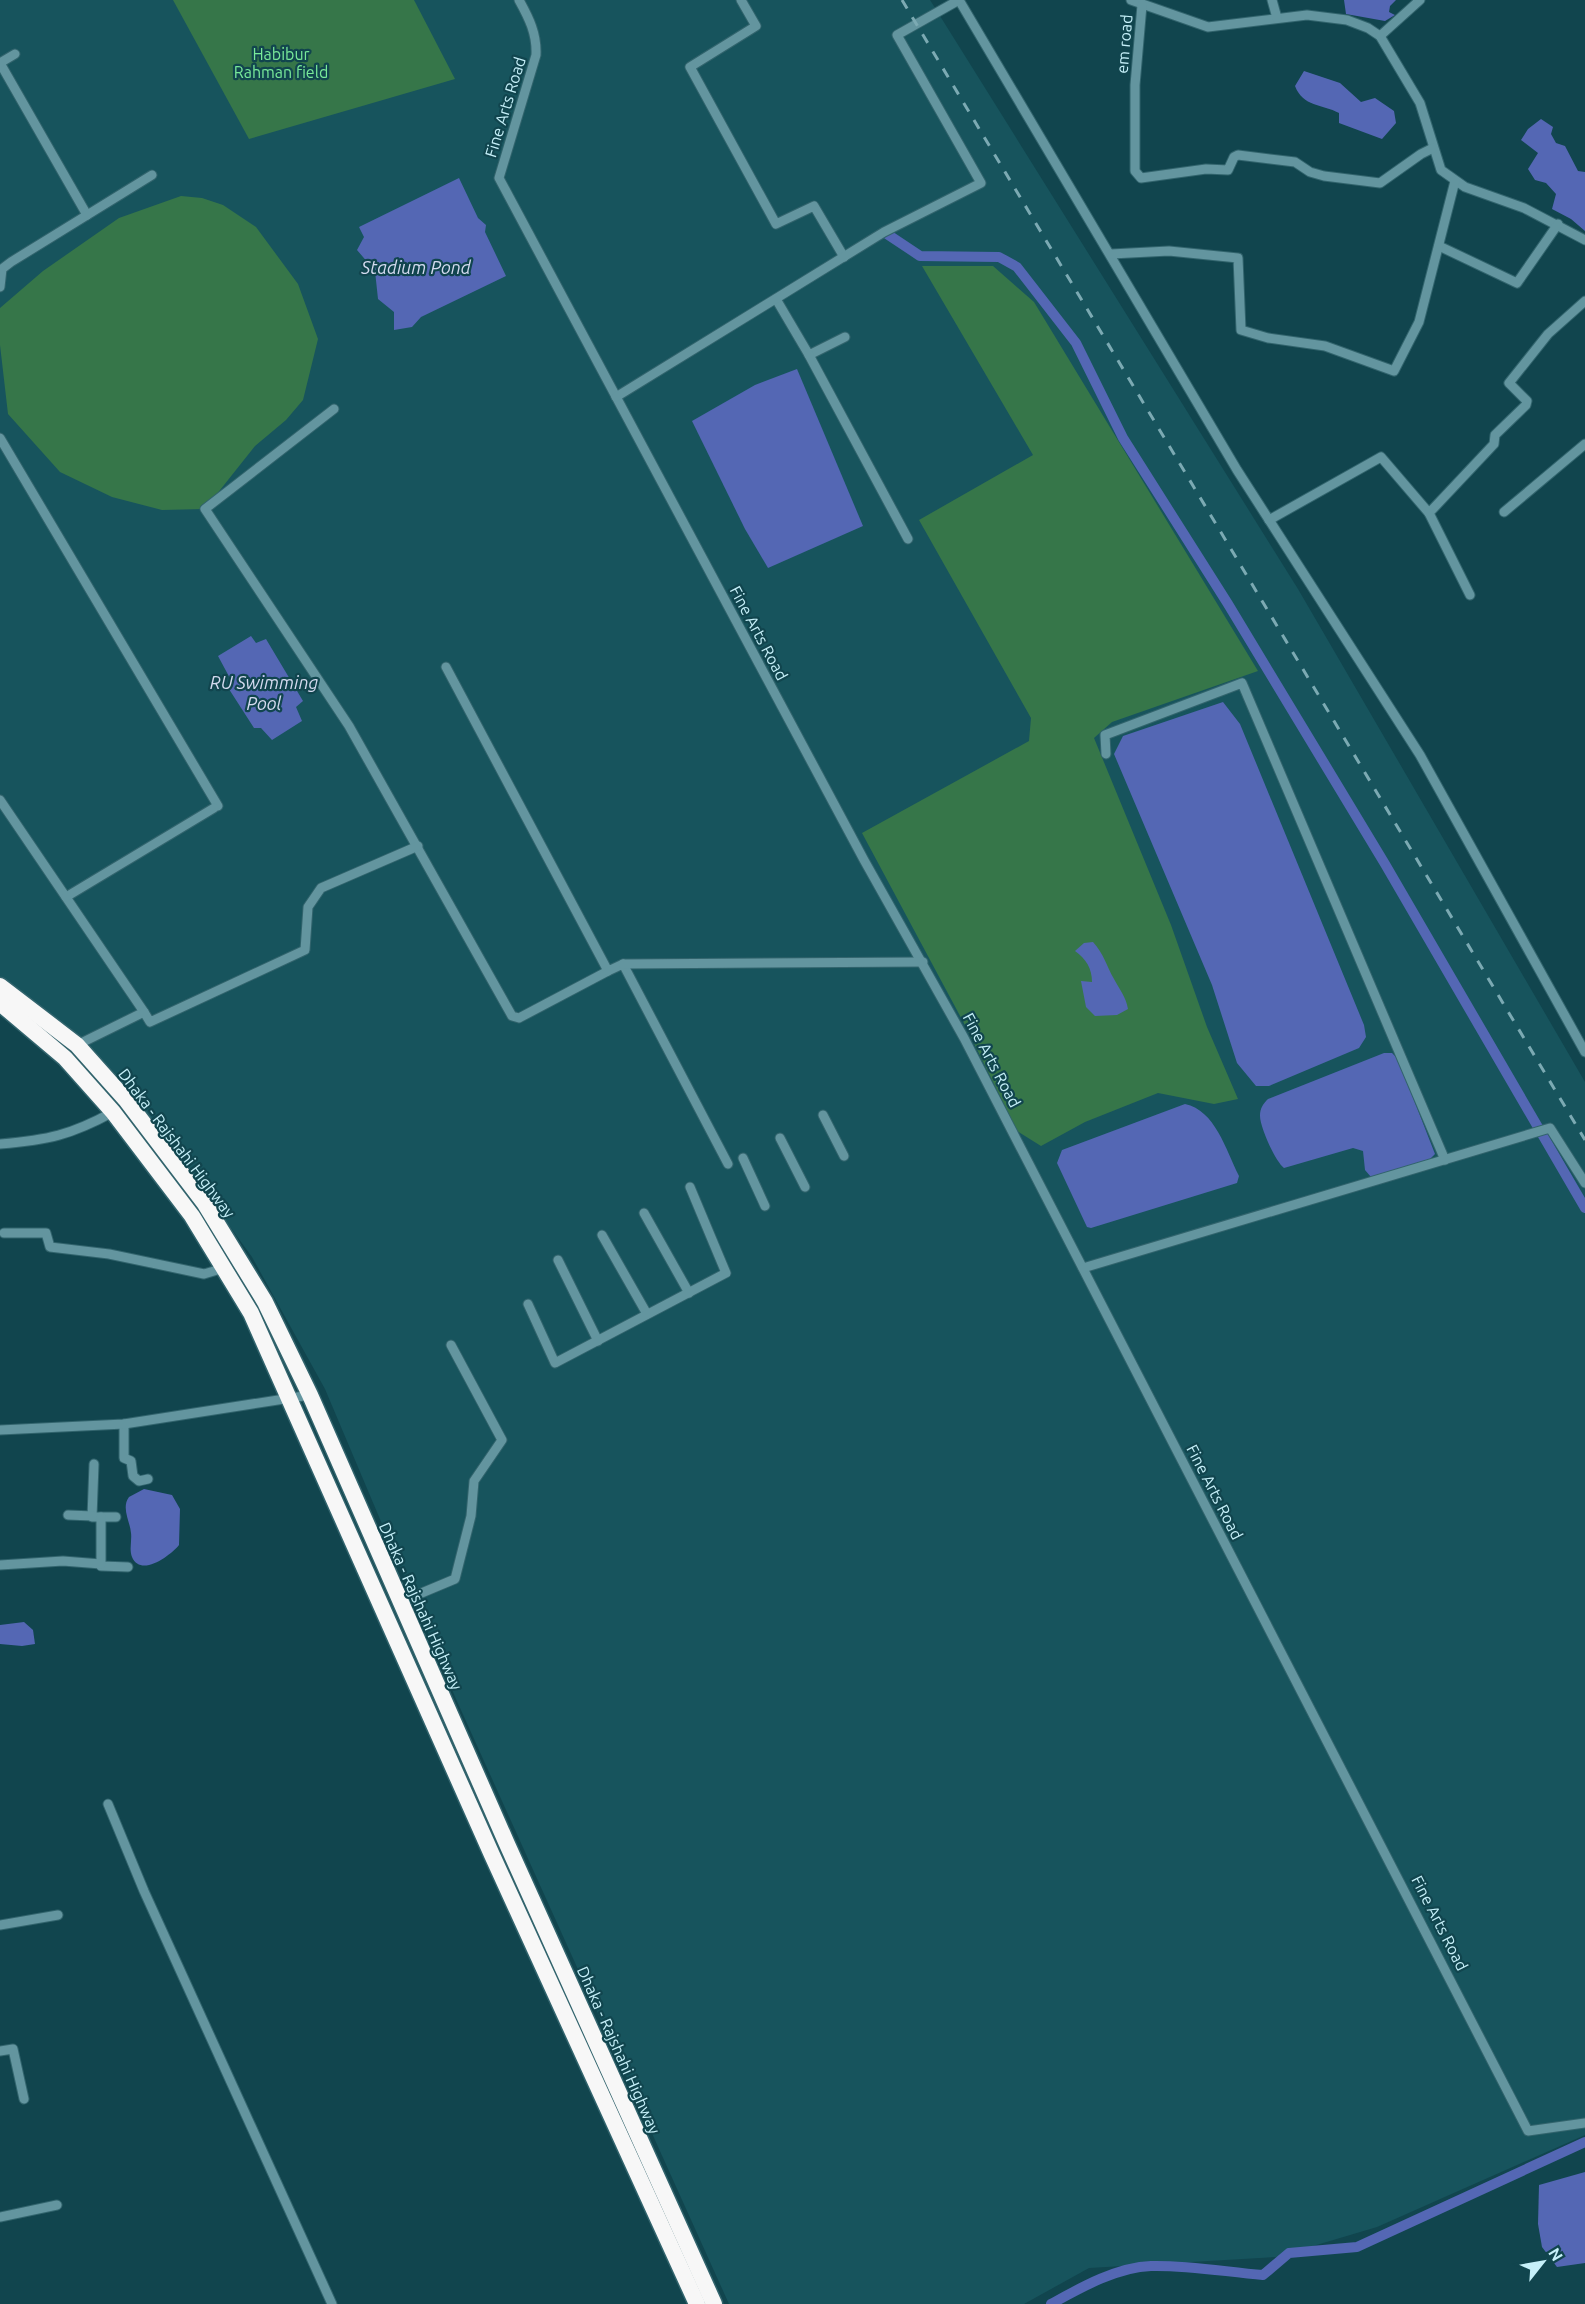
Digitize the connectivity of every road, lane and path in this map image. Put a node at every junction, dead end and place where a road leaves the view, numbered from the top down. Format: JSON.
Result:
{"nodes":[{"id":1,"x":519,"y":0,"type":"edge"},
{"id":2,"x":741,"y":0,"type":"edge"},
{"id":3,"x":959,"y":0,"type":"edge"},
{"id":4,"x":1131,"y":0,"type":"edge"},
{"id":5,"x":1272,"y":0,"type":"edge"},
{"id":6,"x":1420,"y":0,"type":"edge"},
{"id":7,"x":947,"y":2,"type":"edge"},
{"id":8,"x":1143,"y":4,"type":"junction"},
{"id":9,"x":1277,"y":18,"type":"junction"},
{"id":10,"x":1380,"y":36,"type":"junction"},
{"id":11,"x":15,"y":54,"type":"dead end"},
{"id":12,"x":0,"y":63,"type":"edge"},
{"id":13,"x":1433,"y":148,"type":"junction"},
{"id":14,"x":152,"y":175,"type":"dead end"},
{"id":15,"x":1455,"y":181,"type":"junction"},
{"id":16,"x":87,"y":215,"type":"junction"},
{"id":17,"x":1558,"y":224,"type":"junction"},
{"id":18,"x":1585,"y":240,"type":"edge"},
{"id":19,"x":1439,"y":246,"type":"junction"},
{"id":20,"x":1111,"y":254,"type":"junction"},
{"id":21,"x":844,"y":257,"type":"junction"},
{"id":22,"x":0,"y":287,"type":"edge"},
{"id":23,"x":776,"y":298,"type":"junction"},
{"id":24,"x":1585,"y":301,"type":"edge"},
{"id":25,"x":845,"y":338,"type":"dead end"},
{"id":26,"x":809,"y":355,"type":"junction"},
{"id":27,"x":616,"y":397,"type":"junction"},
{"id":28,"x":334,"y":409,"type":"dead end"},
{"id":29,"x":0,"y":438,"type":"edge"},
{"id":30,"x":1585,"y":444,"type":"edge"},
{"id":31,"x":1504,"y":512,"type":"dead end"},
{"id":32,"x":1429,"y":513,"type":"junction"},
{"id":33,"x":1269,"y":520,"type":"junction"},
{"id":34,"x":908,"y":538,"type":"dead end"},
{"id":35,"x":1470,"y":595,"type":"dead end"},
{"id":36,"x":446,"y":667,"type":"dead end"},
{"id":37,"x":1106,"y":754,"type":"dead end"},
{"id":38,"x":0,"y":800,"type":"edge"},
{"id":39,"x":418,"y":846,"type":"junction"},
{"id":40,"x":66,"y":897,"type":"junction"},
{"id":41,"x":923,"y":962,"type":"junction"},
{"id":42,"x":623,"y":964,"type":"junction"},
{"id":43,"x":608,"y":971,"type":"junction"},
{"id":44,"x":0,"y":986,"type":"edge"},
{"id":45,"x":0,"y":1003,"type":"edge"},
{"id":46,"x":144,"y":1012,"type":"junction"},
{"id":47,"x":77,"y":1045,"type":"junction"},
{"id":48,"x":1585,"y":1052,"type":"edge"},
{"id":49,"x":113,"y":1112,"type":"junction"},
{"id":50,"x":823,"y":1115,"type":"dead end"},
{"id":51,"x":780,"y":1138,"type":"dead end"},
{"id":52,"x":0,"y":1144,"type":"edge"},
{"id":53,"x":844,"y":1156,"type":"dead end"},
{"id":54,"x":743,"y":1158,"type":"dead end"},
{"id":55,"x":1445,"y":1160,"type":"junction"},
{"id":56,"x":728,"y":1164,"type":"dead end"},
{"id":57,"x":1585,"y":1183,"type":"edge"},
{"id":58,"x":806,"y":1186,"type":"dead end"},
{"id":59,"x":690,"y":1187,"type":"dead end"},
{"id":60,"x":765,"y":1206,"type":"dead end"},
{"id":61,"x":644,"y":1213,"type":"dead end"},
{"id":62,"x":4,"y":1233,"type":"dead end"},
{"id":63,"x":602,"y":1235,"type":"dead end"},
{"id":64,"x":558,"y":1260,"type":"dead end"},
{"id":65,"x":224,"y":1268,"type":"junction"},
{"id":66,"x":1083,"y":1268,"type":"junction"},
{"id":67,"x":689,"y":1293,"type":"junction"},
{"id":68,"x":528,"y":1304,"type":"dead end"},
{"id":69,"x":647,"y":1314,"type":"junction"},
{"id":70,"x":598,"y":1341,"type":"junction"},
{"id":71,"x":451,"y":1345,"type":"dead end"},
{"id":72,"x":310,"y":1395,"type":"junction"},
{"id":73,"x":291,"y":1399,"type":"junction"},
{"id":74,"x":124,"y":1424,"type":"junction"},
{"id":75,"x":0,"y":1430,"type":"edge"},
{"id":76,"x":94,"y":1464,"type":"dead end"},
{"id":77,"x":148,"y":1479,"type":"dead end"},
{"id":78,"x":68,"y":1515,"type":"dead end"},
{"id":79,"x":97,"y":1516,"type":"junction"},
{"id":80,"x":116,"y":1517,"type":"dead end"},
{"id":81,"x":101,"y":1564,"type":"junction"},
{"id":82,"x":0,"y":1565,"type":"edge"},
{"id":83,"x":128,"y":1567,"type":"dead end"},
{"id":84,"x":400,"y":1602,"type":"junction"},
{"id":85,"x":108,"y":1804,"type":"dead end"},
{"id":86,"x":58,"y":1915,"type":"dead end"},
{"id":87,"x":0,"y":1925,"type":"edge"},
{"id":88,"x":0,"y":2051,"type":"edge"},
{"id":89,"x":24,"y":2099,"type":"dead end"},
{"id":90,"x":1585,"y":2123,"type":"edge"},
{"id":91,"x":57,"y":2205,"type":"dead end"},
{"id":92,"x":0,"y":2217,"type":"edge"},
{"id":93,"x":332,"y":2304,"type":"edge"},
{"id":94,"x":697,"y":2304,"type":"edge"},
{"id":95,"x":714,"y":2304,"type":"edge"}],
"edges":[{"from":1,"to":27,"type":"street","name":"Fine Arts Road"},
{"from":2,"to":21,"type":"street"},
{"from":3,"to":7,"type":"street"},
{"from":3,"to":20,"type":"street"},
{"from":4,"to":8,"type":"street"},
{"from":5,"to":9,"type":"street"},
{"from":6,"to":10,"type":"street"},
{"from":7,"to":21,"type":"street"},
{"from":8,"to":9,"type":"street"},
{"from":8,"to":13,"type":"street","name":"em road"},
{"from":9,"to":10,"type":"street"},
{"from":10,"to":13,"type":"street"},
{"from":11,"to":12,"type":"street"},
{"from":12,"to":16,"type":"street"},
{"from":13,"to":15,"type":"street"},
{"from":14,"to":16,"type":"street"},
{"from":15,"to":17,"type":"street"},
{"from":15,"to":19,"type":"street"},
{"from":16,"to":22,"type":"street"},
{"from":17,"to":18,"type":"street"},
{"from":17,"to":19,"type":"street"},
{"from":19,"to":20,"type":"street"},
{"from":20,"to":33,"type":"street"},
{"from":21,"to":23,"type":"street"},
{"from":23,"to":26,"type":"street"},
{"from":23,"to":27,"type":"street"},
{"from":24,"to":32,"type":"street"},
{"from":25,"to":26,"type":"street"},
{"from":26,"to":34,"type":"street"},
{"from":27,"to":41,"type":"street","name":"Fine Arts Road"},
{"from":28,"to":39,"type":"street"},
{"from":29,"to":40,"type":"street"},
{"from":30,"to":31,"type":"street"},
{"from":32,"to":33,"type":"street"},
{"from":32,"to":35,"type":"street"},
{"from":33,"to":48,"type":"street"},
{"from":36,"to":43,"type":"street"},
{"from":37,"to":55,"type":"street"},
{"from":38,"to":40,"type":"street"},
{"from":39,"to":43,"type":"street"},
{"from":39,"to":46,"type":"street"},
{"from":40,"to":46,"type":"street"},
{"from":41,"to":42,"type":"street"},
{"from":41,"to":66,"type":"street","name":"Fine Arts Road"},
{"from":42,"to":43,"type":"street"},
{"from":42,"to":56,"type":"street"},
{"from":44,"to":47,"type":"highway","name":"Dhaka - Rajshahi Highway"},
{"from":45,"to":49,"type":"highway","name":"Dhaka - Rajshahi Highway"},
{"from":46,"to":47,"type":"street"},
{"from":47,"to":72,"type":"highway","name":"Dhaka - Rajshahi Highway"},
{"from":49,"to":52,"type":"street"},
{"from":49,"to":65,"type":"highway","name":"Dhaka - Rajshahi Highway"},
{"from":50,"to":53,"type":"street"},
{"from":51,"to":58,"type":"street"},
{"from":54,"to":60,"type":"street"},
{"from":55,"to":57,"type":"street"},
{"from":55,"to":66,"type":"street"},
{"from":59,"to":67,"type":"street"},
{"from":61,"to":67,"type":"street"},
{"from":62,"to":65,"type":"street"},
{"from":63,"to":69,"type":"street"},
{"from":64,"to":70,"type":"street"},
{"from":65,"to":73,"type":"highway","name":"Dhaka - Rajshahi Highway"},
{"from":66,"to":90,"type":"street","name":"Fine Arts Road"},
{"from":67,"to":69,"type":"street"},
{"from":68,"to":70,"type":"street"},
{"from":69,"to":70,"type":"street"},
{"from":71,"to":84,"type":"street"},
{"from":72,"to":73,"type":"street"},
{"from":72,"to":84,"type":"highway","name":"Dhaka - Rajshahi Highway"},
{"from":73,"to":74,"type":"street"},
{"from":73,"to":94,"type":"highway","name":"Dhaka - Rajshahi Highway"},
{"from":74,"to":75,"type":"street"},
{"from":74,"to":77,"type":"street"},
{"from":76,"to":79,"type":"street"},
{"from":78,"to":79,"type":"street"},
{"from":79,"to":80,"type":"street"},
{"from":79,"to":81,"type":"street"},
{"from":81,"to":82,"type":"street"},
{"from":81,"to":83,"type":"street"},
{"from":84,"to":95,"type":"highway","name":"Dhaka - Rajshahi Highway"},
{"from":85,"to":93,"type":"street"},
{"from":86,"to":87,"type":"street"},
{"from":88,"to":89,"type":"street"},
{"from":91,"to":92,"type":"street"}]}
